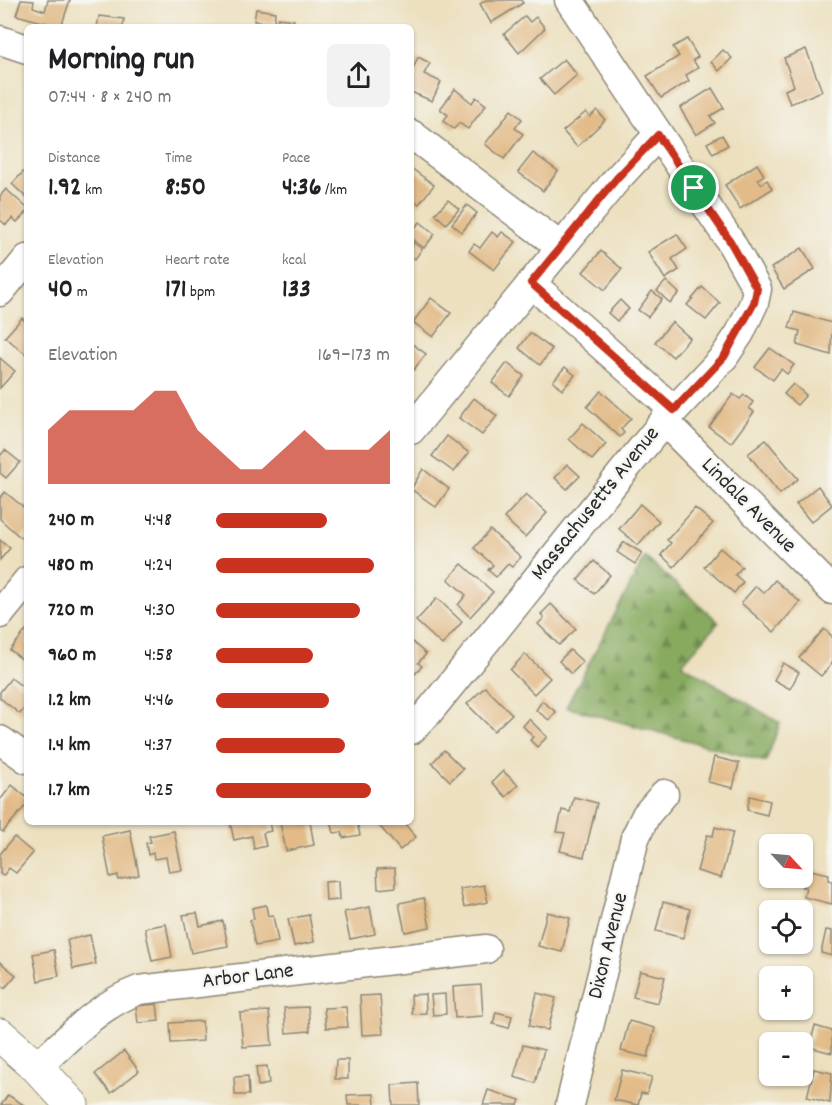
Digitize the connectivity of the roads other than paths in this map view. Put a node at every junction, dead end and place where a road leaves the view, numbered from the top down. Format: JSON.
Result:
{"nodes":[{"id":1,"x":569,"y":0,"type":"edge"},
{"id":2,"x":0,"y":40,"type":"edge"},
{"id":3,"x":24,"y":48,"type":"edge"},
{"id":4,"x":658,"y":135,"type":"junction"},
{"id":5,"x":414,"y":136,"type":"edge"},
{"id":6,"x":561,"y":247,"type":"junction"},
{"id":7,"x":24,"y":263,"type":"edge"},
{"id":8,"x":531,"y":283,"type":"junction"},
{"id":9,"x":0,"y":292,"type":"edge"},
{"id":10,"x":669,"y":416,"type":"junction"},
{"id":11,"x":414,"y":426,"type":"edge"},
{"id":12,"x":24,"y":584,"type":"edge"},
{"id":13,"x":832,"y":590,"type":"edge"},
{"id":14,"x":0,"y":614,"type":"edge"},
{"id":15,"x":414,"y":727,"type":"edge"},
{"id":16,"x":0,"y":740,"type":"edge"},
{"id":17,"x":24,"y":757,"type":"edge"},
{"id":18,"x":664,"y":794,"type":"dead end"},
{"id":19,"x":486,"y":949,"type":"dead end"},
{"id":20,"x":0,"y":1035,"type":"edge"},
{"id":21,"x":37,"y":1067,"type":"junction"},
{"id":22,"x":72,"y":1105,"type":"edge"},
{"id":23,"x":570,"y":1105,"type":"edge"}],
"edges":[{"from":1,"to":4,"type":"street","name":"Massachusetts Avenue"},
{"from":2,"to":3,"type":"street"},
{"from":4,"to":6,"type":"street"},
{"from":4,"to":10,"type":"street","name":"Massachusetts Avenue"},
{"from":5,"to":6,"type":"street"},
{"from":6,"to":8,"type":"street"},
{"from":7,"to":9,"type":"street"},
{"from":8,"to":10,"type":"street","name":"Lindale Avenue"},
{"from":8,"to":11,"type":"street"},
{"from":10,"to":13,"type":"street","name":"Lindale Avenue"},
{"from":10,"to":15,"type":"street","name":"Massachusetts Avenue"},
{"from":12,"to":14,"type":"street"},
{"from":16,"to":17,"type":"street"},
{"from":18,"to":23,"type":"street","name":"Dixon Avenue"},
{"from":19,"to":21,"type":"street","name":"Arbor Lane"},
{"from":20,"to":21,"type":"main road"},
{"from":21,"to":22,"type":"main road"}]}
